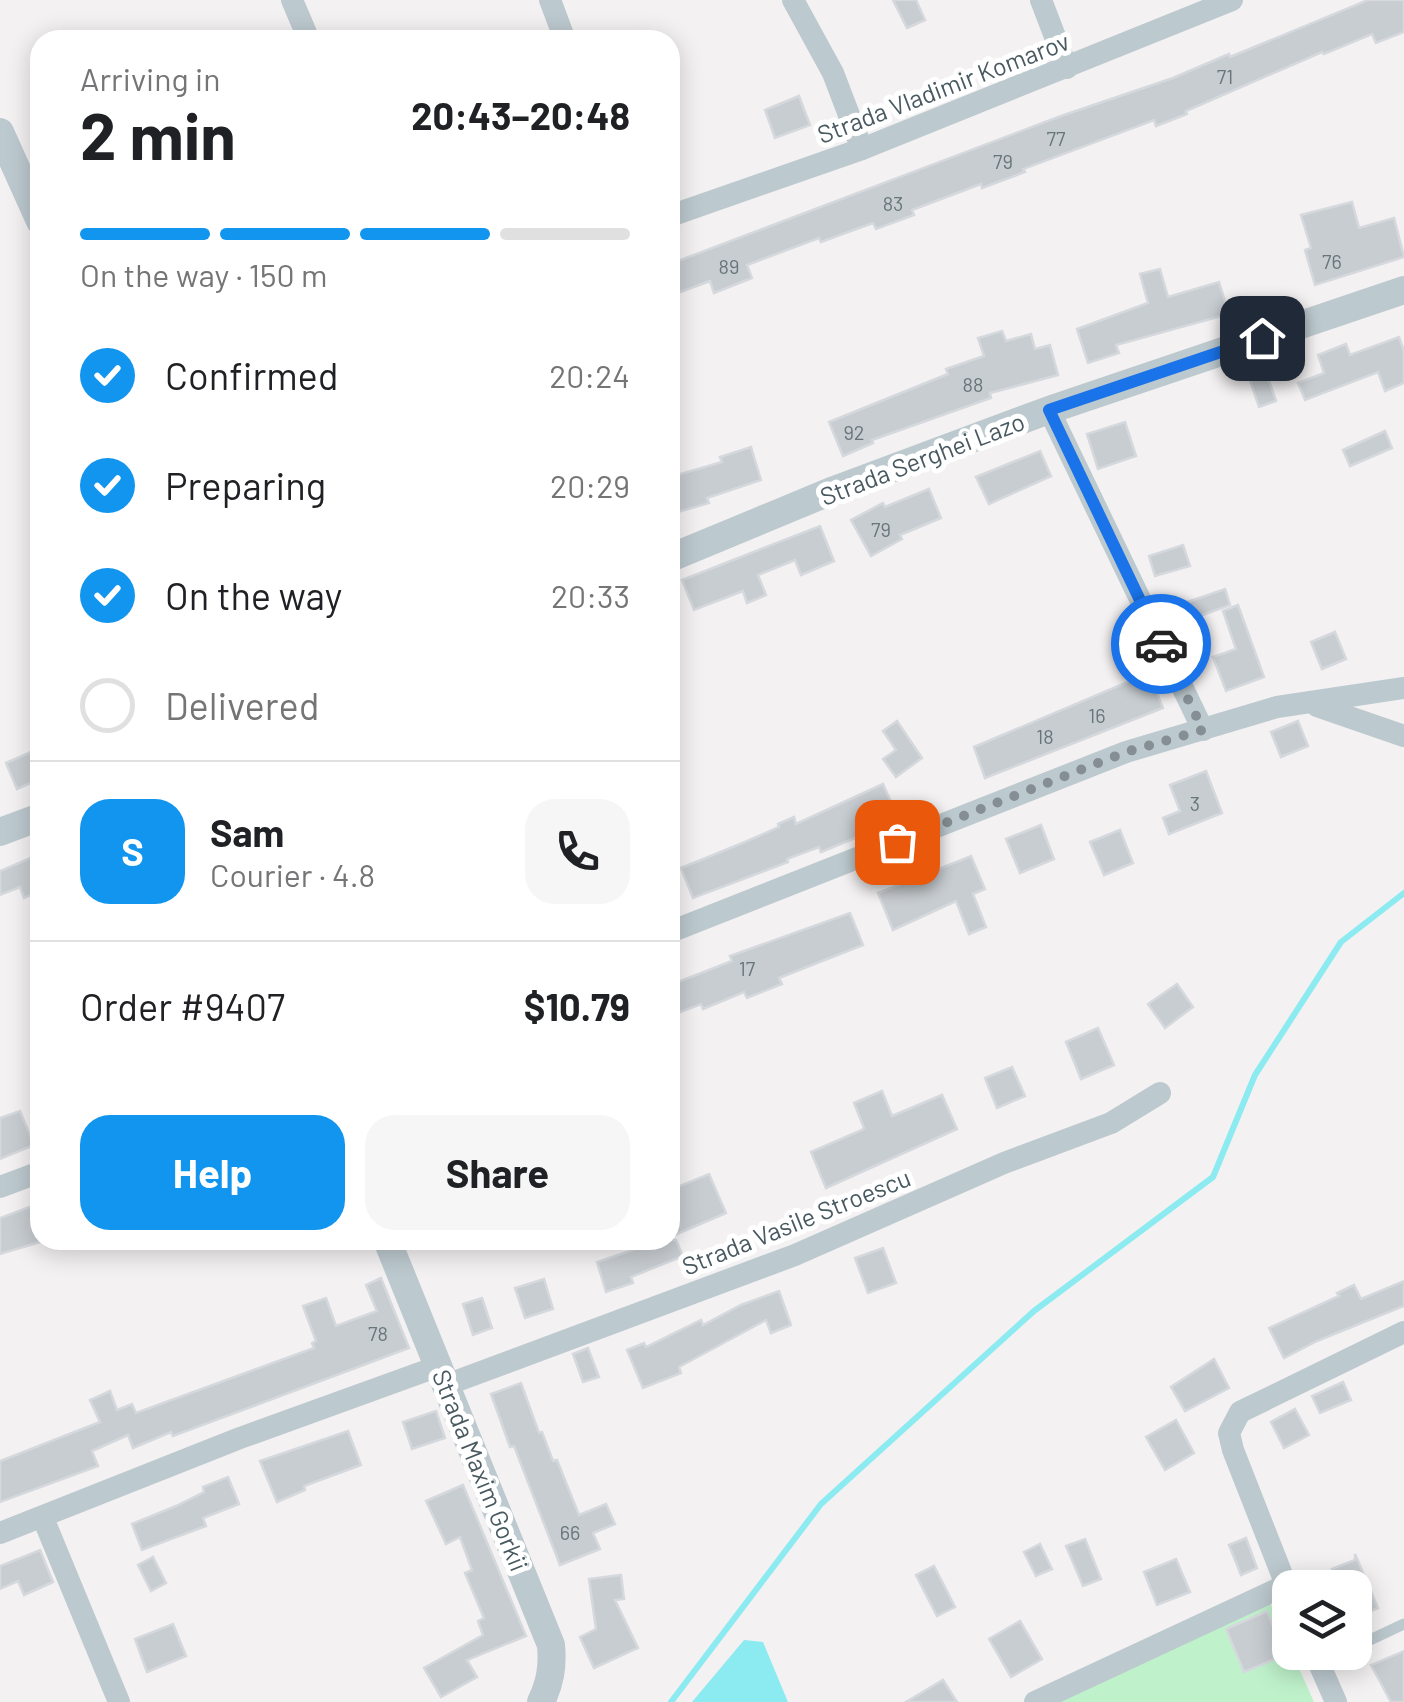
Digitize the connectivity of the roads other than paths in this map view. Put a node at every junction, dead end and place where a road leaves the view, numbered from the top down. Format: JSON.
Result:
{"nodes":[{"id":1,"x":292,"y":0,"type":"edge"},
{"id":2,"x":550,"y":0,"type":"edge"},
{"id":3,"x":794,"y":0,"type":"edge"},
{"id":4,"x":1042,"y":0,"type":"edge"},
{"id":5,"x":1232,"y":0,"type":"edge"},
{"id":6,"x":305,"y":30,"type":"edge"},
{"id":7,"x":561,"y":30,"type":"edge"},
{"id":8,"x":1067,"y":68,"type":"junction"},
{"id":9,"x":0,"y":132,"type":"edge"},
{"id":10,"x":862,"y":149,"type":"junction"},
{"id":11,"x":30,"y":200,"type":"edge"},
{"id":12,"x":680,"y":213,"type":"edge"},
{"id":13,"x":1404,"y":290,"type":"edge"},
{"id":14,"x":1049,"y":410,"type":"junction"},
{"id":15,"x":680,"y":554,"type":"edge"},
{"id":16,"x":1404,"y":688,"type":"edge"},
{"id":17,"x":1310,"y":703,"type":"junction"},
{"id":18,"x":1203,"y":730,"type":"junction"},
{"id":19,"x":1404,"y":736,"type":"edge"},
{"id":20,"x":30,"y":821,"type":"edge"},
{"id":21,"x":0,"y":832,"type":"edge"},
{"id":22,"x":680,"y":928,"type":"edge"},
{"id":23,"x":1160,"y":1092,"type":"dead end"},
{"id":24,"x":30,"y":1176,"type":"edge"},
{"id":25,"x":0,"y":1187,"type":"edge"},
{"id":26,"x":392,"y":1250,"type":"edge"},
{"id":27,"x":1404,"y":1332,"type":"edge"},
{"id":28,"x":442,"y":1376,"type":"junction"},
{"id":29,"x":44,"y":1518,"type":"junction"},
{"id":30,"x":0,"y":1533,"type":"edge"},
{"id":31,"x":1280,"y":1570,"type":"edge"},
{"id":32,"x":1272,"y":1597,"type":"edge"},
{"id":33,"x":1404,"y":1624,"type":"edge"},
{"id":34,"x":1372,"y":1638,"type":"edge"},
{"id":35,"x":1321,"y":1670,"type":"edge"},
{"id":36,"x":119,"y":1702,"type":"edge"},
{"id":37,"x":540,"y":1702,"type":"edge"},
{"id":38,"x":1035,"y":1702,"type":"edge"},
{"id":39,"x":1336,"y":1702,"type":"edge"}],
"edges":[{"from":1,"to":6,"type":"street"},
{"from":2,"to":7,"type":"street"},
{"from":3,"to":10,"type":"street"},
{"from":4,"to":8,"type":"street"},
{"from":5,"to":8,"type":"street","name":"Strada Vladimir Komarov"},
{"from":8,"to":10,"type":"street","name":"Strada Vladimir Komarov"},
{"from":9,"to":11,"type":"street"},
{"from":10,"to":12,"type":"street","name":"Strada Vladimir Komarov"},
{"from":13,"to":14,"type":"street","name":"Strada Serghei Lazo"},
{"from":14,"to":15,"type":"street","name":"Strada Serghei Lazo"},
{"from":14,"to":18,"type":"street"},
{"from":16,"to":17,"type":"street"},
{"from":17,"to":18,"type":"street"},
{"from":17,"to":19,"type":"street"},
{"from":18,"to":22,"type":"street"},
{"from":20,"to":21,"type":"street"},
{"from":23,"to":28,"type":"street","name":"Strada Vasile Stroescu"},
{"from":24,"to":25,"type":"street"},
{"from":26,"to":28,"type":"street","name":"Strada Maxim Gorkii"},
{"from":27,"to":31,"type":"street"},
{"from":28,"to":29,"type":"street","name":"Strada Vasile Stroescu"},
{"from":28,"to":37,"type":"street","name":"Strada Maxim Gorkii"},
{"from":29,"to":30,"type":"street","name":"Strada Vasile Stroescu"},
{"from":29,"to":36,"type":"street"},
{"from":32,"to":38,"type":"street"},
{"from":33,"to":34,"type":"lane"},
{"from":35,"to":39,"type":"street"}]}
